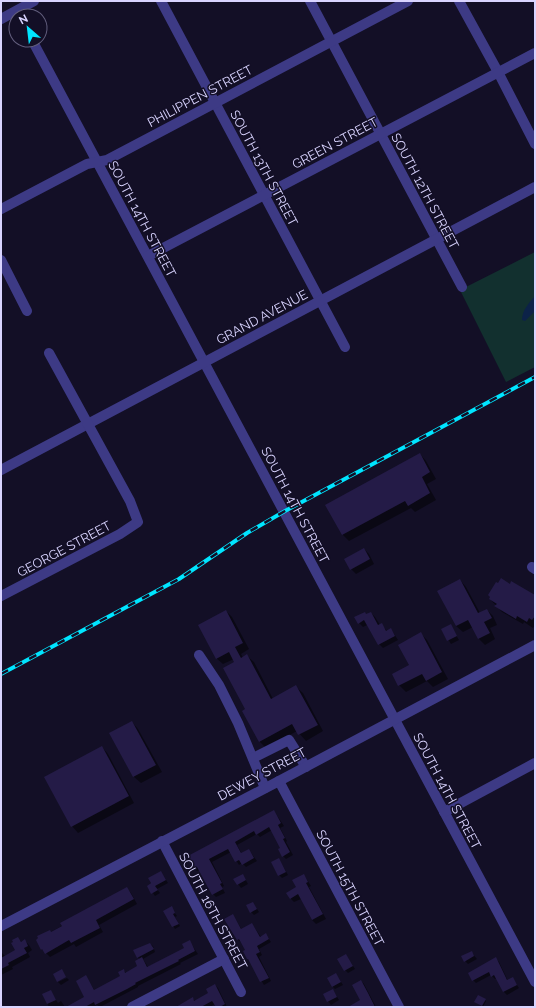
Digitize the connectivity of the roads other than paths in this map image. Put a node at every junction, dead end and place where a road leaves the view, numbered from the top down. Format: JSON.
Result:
{"nodes":[{"id":1,"x":34,"y":1,"type":"edge"},
{"id":2,"x":160,"y":1,"type":"edge"},
{"id":3,"x":310,"y":1,"type":"edge"},
{"id":4,"x":408,"y":1,"type":"edge"},
{"id":5,"x":458,"y":1,"type":"edge"},
{"id":6,"x":25,"y":8,"type":"edge"},
{"id":7,"x":331,"y":41,"type":"junction"},
{"id":8,"x":36,"y":48,"type":"edge"},
{"id":9,"x":535,"y":53,"type":"edge"},
{"id":10,"x":498,"y":72,"type":"junction"},
{"id":11,"x":215,"y":103,"type":"junction"},
{"id":12,"x":380,"y":134,"type":"junction"},
{"id":13,"x":535,"y":144,"type":"edge"},
{"id":14,"x":97,"y":162,"type":"junction"},
{"id":15,"x":535,"y":187,"type":"edge"},
{"id":16,"x":264,"y":196,"type":"junction"},
{"id":17,"x":1,"y":209,"type":"edge"},
{"id":18,"x":437,"y":240,"type":"junction"},
{"id":19,"x":148,"y":256,"type":"junction"},
{"id":20,"x":1,"y":260,"type":"edge"},
{"id":21,"x":462,"y":287,"type":"dead end"},
{"id":22,"x":320,"y":301,"type":"junction"},
{"id":23,"x":27,"y":311,"type":"dead end"},
{"id":24,"x":344,"y":348,"type":"dead end"},
{"id":25,"x":49,"y":353,"type":"dead end"},
{"id":26,"x":204,"y":362,"type":"junction"},
{"id":27,"x":88,"y":425,"type":"junction"},
{"id":28,"x":1,"y":470,"type":"edge"},
{"id":29,"x":1,"y":596,"type":"edge"},
{"id":30,"x":535,"y":645,"type":"edge"},
{"id":31,"x":199,"y":656,"type":"dead end"},
{"id":32,"x":394,"y":720,"type":"junction"},
{"id":33,"x":253,"y":758,"type":"junction"},
{"id":34,"x":535,"y":763,"type":"edge"},
{"id":35,"x":306,"y":766,"type":"junction"},
{"id":36,"x":279,"y":781,"type":"junction"},
{"id":37,"x":265,"y":788,"type":"junction"},
{"id":38,"x":444,"y":812,"type":"junction"},
{"id":39,"x":162,"y":841,"type":"junction"},
{"id":40,"x":1,"y":926,"type":"edge"},
{"id":41,"x":224,"y":958,"type":"junction"},
{"id":42,"x":535,"y":982,"type":"edge"},
{"id":43,"x":241,"y":992,"type":"dead end"},
{"id":44,"x":132,"y":1007,"type":"edge"},
{"id":45,"x":399,"y":1007,"type":"edge"}],
"edges":[{"from":1,"to":6,"type":"street"},
{"from":2,"to":11,"type":"street","name":"SOUTH 13TH STREET"},
{"from":3,"to":7,"type":"street","name":"SOUTH 12TH STREET"},
{"from":4,"to":7,"type":"street","name":"PHILIPPEN STREET"},
{"from":5,"to":10,"type":"street"},
{"from":7,"to":11,"type":"street","name":"PHILIPPEN STREET"},
{"from":7,"to":12,"type":"street","name":"SOUTH 12TH STREET"},
{"from":8,"to":14,"type":"street","name":"SOUTH 14TH STREET"},
{"from":9,"to":10,"type":"street","name":"GREEN STREET"},
{"from":10,"to":12,"type":"street","name":"GREEN STREET"},
{"from":10,"to":13,"type":"street"},
{"from":11,"to":14,"type":"street","name":"PHILIPPEN STREET"},
{"from":11,"to":16,"type":"street","name":"SOUTH 13TH STREET"},
{"from":12,"to":16,"type":"street","name":"GREEN STREET"},
{"from":12,"to":18,"type":"street","name":"SOUTH 12TH STREET"},
{"from":14,"to":17,"type":"street","name":"PHILIPPEN STREET"},
{"from":14,"to":19,"type":"street","name":"SOUTH 14TH STREET"},
{"from":15,"to":18,"type":"street","name":"GRAND AVENUE"},
{"from":16,"to":19,"type":"street","name":"GREEN STREET"},
{"from":16,"to":22,"type":"street","name":"SOUTH 13TH STREET"},
{"from":18,"to":21,"type":"street","name":"SOUTH 12TH STREET"},
{"from":18,"to":22,"type":"street","name":"GRAND AVENUE"},
{"from":19,"to":26,"type":"street","name":"SOUTH 14TH STREET"},
{"from":20,"to":23,"type":"street"},
{"from":22,"to":24,"type":"street","name":"SOUTH 13TH STREET"},
{"from":22,"to":26,"type":"street","name":"GRAND AVENUE"},
{"from":25,"to":27,"type":"street"},
{"from":26,"to":27,"type":"street","name":"GRAND AVENUE"},
{"from":26,"to":32,"type":"street","name":"SOUTH 14TH STREET"},
{"from":27,"to":28,"type":"street","name":"GRAND AVENUE"},
{"from":27,"to":29,"type":"street","name":"GEORGE STREET"},
{"from":30,"to":32,"type":"street","name":"DEWEY STREET"},
{"from":31,"to":33,"type":"street"},
{"from":32,"to":35,"type":"street","name":"DEWEY STREET"},
{"from":32,"to":38,"type":"street","name":"SOUTH 14TH STREET"},
{"from":33,"to":35,"type":"street"},
{"from":33,"to":37,"type":"street"},
{"from":34,"to":38,"type":"street"},
{"from":35,"to":36,"type":"street","name":"DEWEY STREET"},
{"from":36,"to":37,"type":"street","name":"DEWEY STREET"},
{"from":36,"to":45,"type":"street","name":"SOUTH 15TH STREET"},
{"from":37,"to":39,"type":"street","name":"DEWEY STREET"},
{"from":38,"to":42,"type":"street","name":"SOUTH 14TH STREET"},
{"from":39,"to":40,"type":"street","name":"DEWEY STREET"},
{"from":39,"to":41,"type":"street","name":"SOUTH 16TH STREET"},
{"from":41,"to":43,"type":"street","name":"SOUTH 16TH STREET"},
{"from":41,"to":44,"type":"street"}]}
